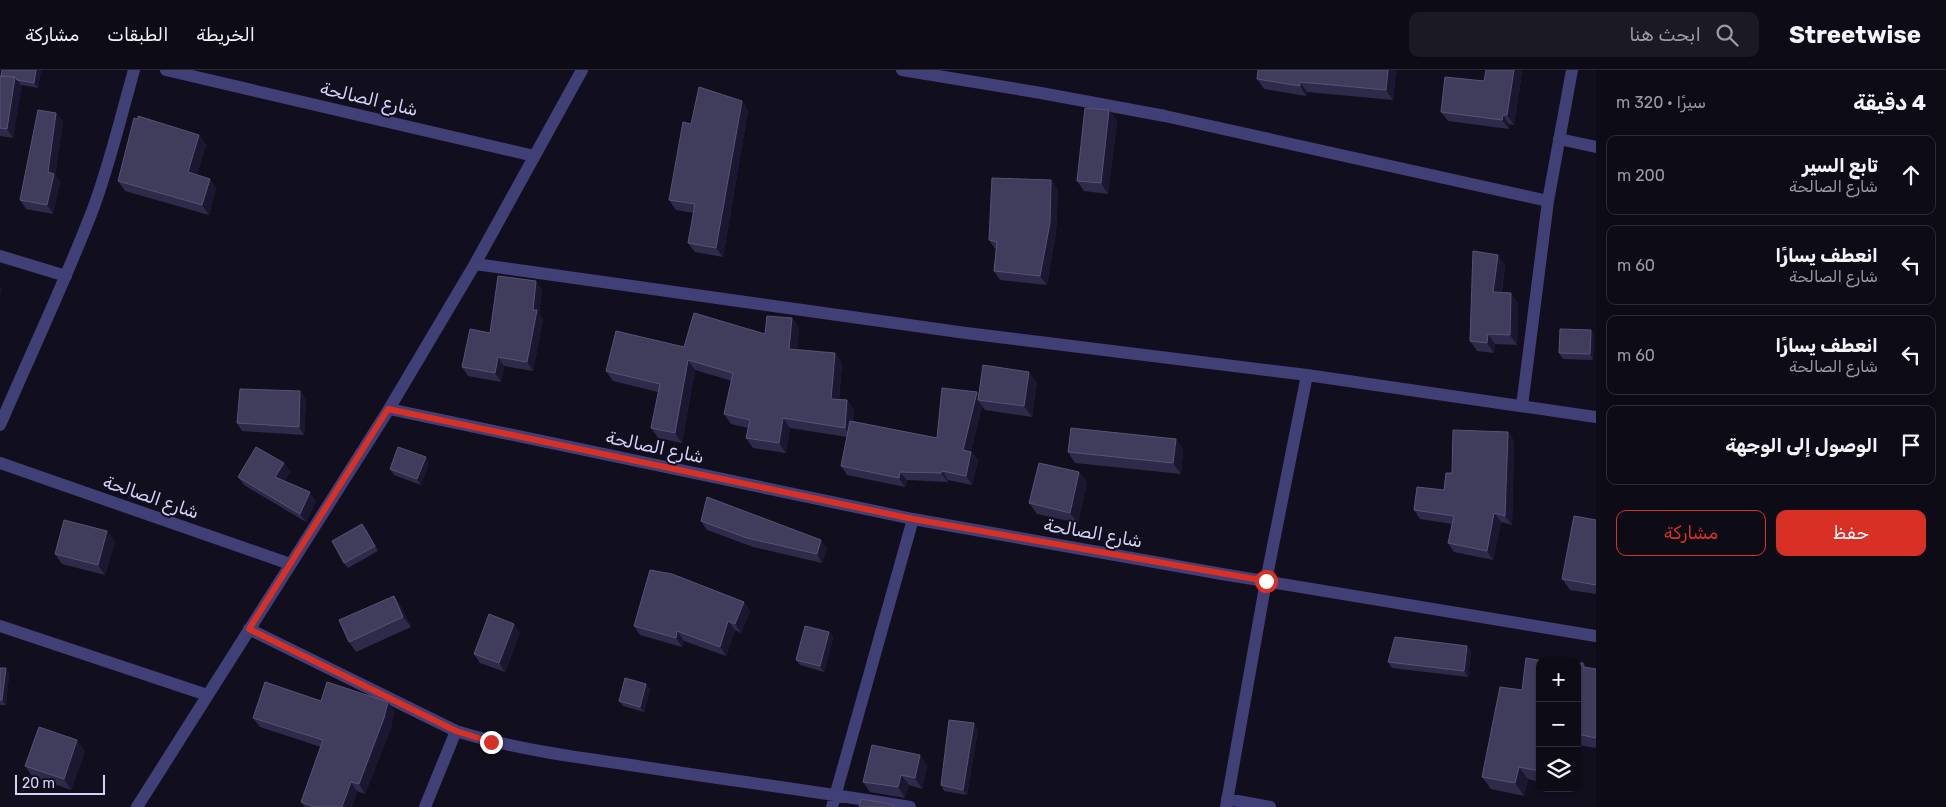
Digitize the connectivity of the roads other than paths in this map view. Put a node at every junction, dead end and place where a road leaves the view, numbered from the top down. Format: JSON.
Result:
{"nodes":[{"id":1,"x":134,"y":70,"type":"edge"},
{"id":2,"x":166,"y":70,"type":"edge"},
{"id":3,"x":582,"y":70,"type":"edge"},
{"id":4,"x":902,"y":70,"type":"edge"},
{"id":5,"x":1572,"y":70,"type":"edge"},
{"id":6,"x":1559,"y":139,"type":"junction"},
{"id":7,"x":1596,"y":148,"type":"edge"},
{"id":8,"x":534,"y":156,"type":"junction"},
{"id":9,"x":1548,"y":201,"type":"junction"},
{"id":10,"x":0,"y":256,"type":"edge"},
{"id":11,"x":475,"y":264,"type":"junction"},
{"id":12,"x":66,"y":276,"type":"junction"},
{"id":13,"x":1307,"y":375,"type":"junction"},
{"id":14,"x":1522,"y":406,"type":"junction"},
{"id":15,"x":388,"y":409,"type":"junction"},
{"id":16,"x":1596,"y":417,"type":"edge"},
{"id":17,"x":0,"y":426,"type":"edge"},
{"id":18,"x":0,"y":463,"type":"edge"},
{"id":19,"x":913,"y":519,"type":"junction"},
{"id":20,"x":290,"y":564,"type":"junction"},
{"id":21,"x":1266,"y":581,"type":"junction"},
{"id":22,"x":0,"y":626,"type":"edge"},
{"id":23,"x":249,"y":629,"type":"junction"},
{"id":24,"x":1596,"y":636,"type":"edge"},
{"id":25,"x":207,"y":695,"type":"junction"},
{"id":26,"x":456,"y":731,"type":"junction"},
{"id":27,"x":834,"y":801,"type":"edge"},
{"id":28,"x":1226,"y":803,"type":"edge"},
{"id":29,"x":137,"y":807,"type":"edge"},
{"id":30,"x":425,"y":807,"type":"edge"},
{"id":31,"x":910,"y":807,"type":"edge"},
{"id":32,"x":1270,"y":807,"type":"edge"}],
"edges":[{"from":1,"to":12,"type":"street"},
{"from":2,"to":8,"type":"street","name":"شارع الصالحة"},
{"from":3,"to":8,"type":"street"},
{"from":4,"to":9,"type":"street"},
{"from":5,"to":6,"type":"street"},
{"from":6,"to":7,"type":"street"},
{"from":6,"to":9,"type":"street"},
{"from":8,"to":11,"type":"street"},
{"from":9,"to":14,"type":"street"},
{"from":10,"to":12,"type":"street"},
{"from":11,"to":13,"type":"street"},
{"from":11,"to":15,"type":"street"},
{"from":12,"to":17,"type":"street"},
{"from":13,"to":14,"type":"street"},
{"from":13,"to":21,"type":"street"},
{"from":14,"to":16,"type":"street"},
{"from":15,"to":19,"type":"street","name":"شارع الصالحة"},
{"from":15,"to":20,"type":"street"},
{"from":18,"to":20,"type":"street","name":"شارع الصالحة"},
{"from":19,"to":21,"type":"street","name":"شارع الصالحة"},
{"from":19,"to":27,"type":"street"},
{"from":20,"to":23,"type":"street"},
{"from":21,"to":24,"type":"street","name":"شارع الصالحة"},
{"from":21,"to":28,"type":"street"},
{"from":22,"to":25,"type":"street"},
{"from":23,"to":25,"type":"street"},
{"from":23,"to":26,"type":"street"},
{"from":25,"to":29,"type":"street"},
{"from":26,"to":27,"type":"street"},
{"from":26,"to":30,"type":"street"},
{"from":27,"to":31,"type":"street"},
{"from":28,"to":32,"type":"street"}]}
